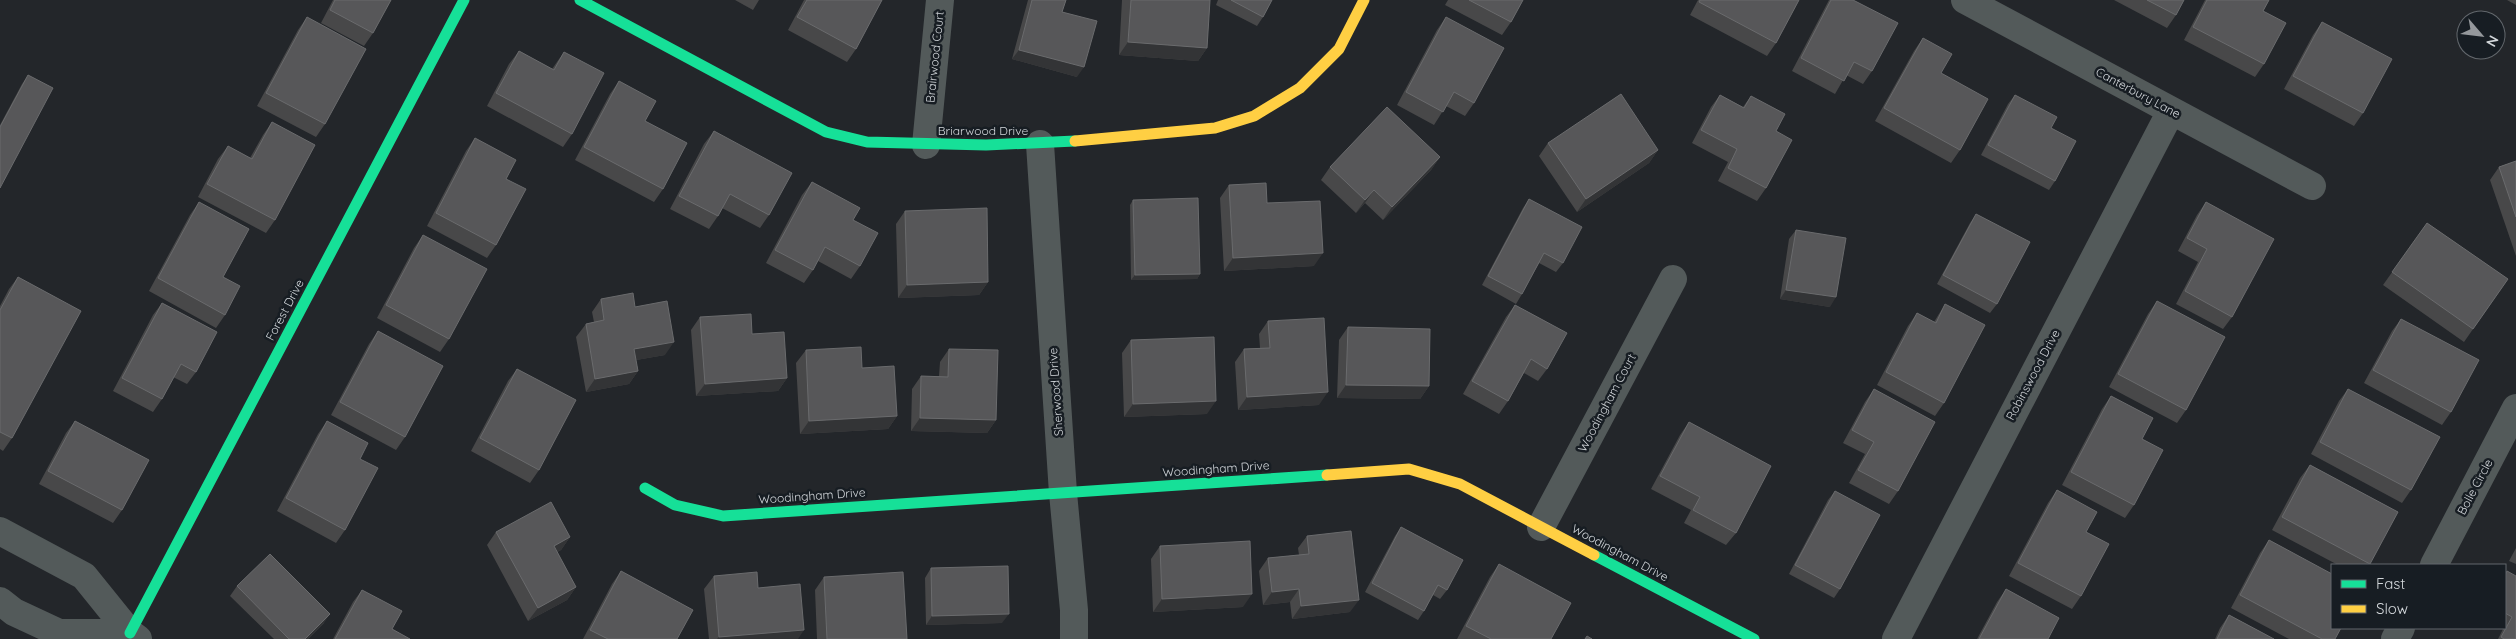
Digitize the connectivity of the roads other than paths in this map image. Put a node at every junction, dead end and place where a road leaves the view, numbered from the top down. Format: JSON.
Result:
{"nodes":[{"id":1,"x":464,"y":0,"type":"edge"},
{"id":2,"x":580,"y":0,"type":"edge"},
{"id":3,"x":940,"y":0,"type":"edge"},
{"id":4,"x":1364,"y":0,"type":"edge"},
{"id":5,"x":1965,"y":0,"type":"edge"},
{"id":6,"x":2171,"y":111,"type":"junction"},
{"id":7,"x":926,"y":144,"type":"junction"},
{"id":8,"x":1040,"y":144,"type":"junction"},
{"id":9,"x":2312,"y":186,"type":"dead end"},
{"id":10,"x":1673,"y":279,"type":"dead end"},
{"id":11,"x":2516,"y":408,"type":"edge"},
{"id":12,"x":645,"y":488,"type":"dead end"},
{"id":13,"x":1063,"y":494,"type":"junction"},
{"id":14,"x":1541,"y":527,"type":"junction"},
{"id":15,"x":0,"y":531,"type":"edge"},
{"id":16,"x":2435,"y":564,"type":"edge"},
{"id":17,"x":0,"y":601,"type":"edge"},
{"id":18,"x":134,"y":636,"type":"edge"},
{"id":19,"x":1074,"y":639,"type":"edge"},
{"id":20,"x":1754,"y":639,"type":"edge"},
{"id":21,"x":1896,"y":639,"type":"edge"}],
"edges":[{"from":1,"to":18,"type":"street","name":"Forest Drive"},
{"from":2,"to":7,"type":"street","name":"Briarwood Drive"},
{"from":3,"to":7,"type":"street","name":"Brairwood Court"},
{"from":4,"to":8,"type":"street","name":"Briarwood Drive"},
{"from":5,"to":6,"type":"street","name":"Canterbury Lane"},
{"from":6,"to":9,"type":"street","name":"Canterbury Lane"},
{"from":6,"to":21,"type":"street","name":"Robinswood Drive"},
{"from":7,"to":8,"type":"street","name":"Briarwood Drive"},
{"from":8,"to":13,"type":"street","name":"Sherwood Drive"},
{"from":10,"to":14,"type":"street","name":"Woodingham Court"},
{"from":11,"to":16,"type":"street","name":"Bolle Circle"},
{"from":12,"to":13,"type":"street","name":"Woodingham Drive"},
{"from":13,"to":14,"type":"street","name":"Woodingham Drive"},
{"from":13,"to":19,"type":"street","name":"Sherwood Drive"},
{"from":14,"to":20,"type":"street","name":"Woodingham Drive"},
{"from":15,"to":18,"type":"street"},
{"from":17,"to":18,"type":"street"}]}
